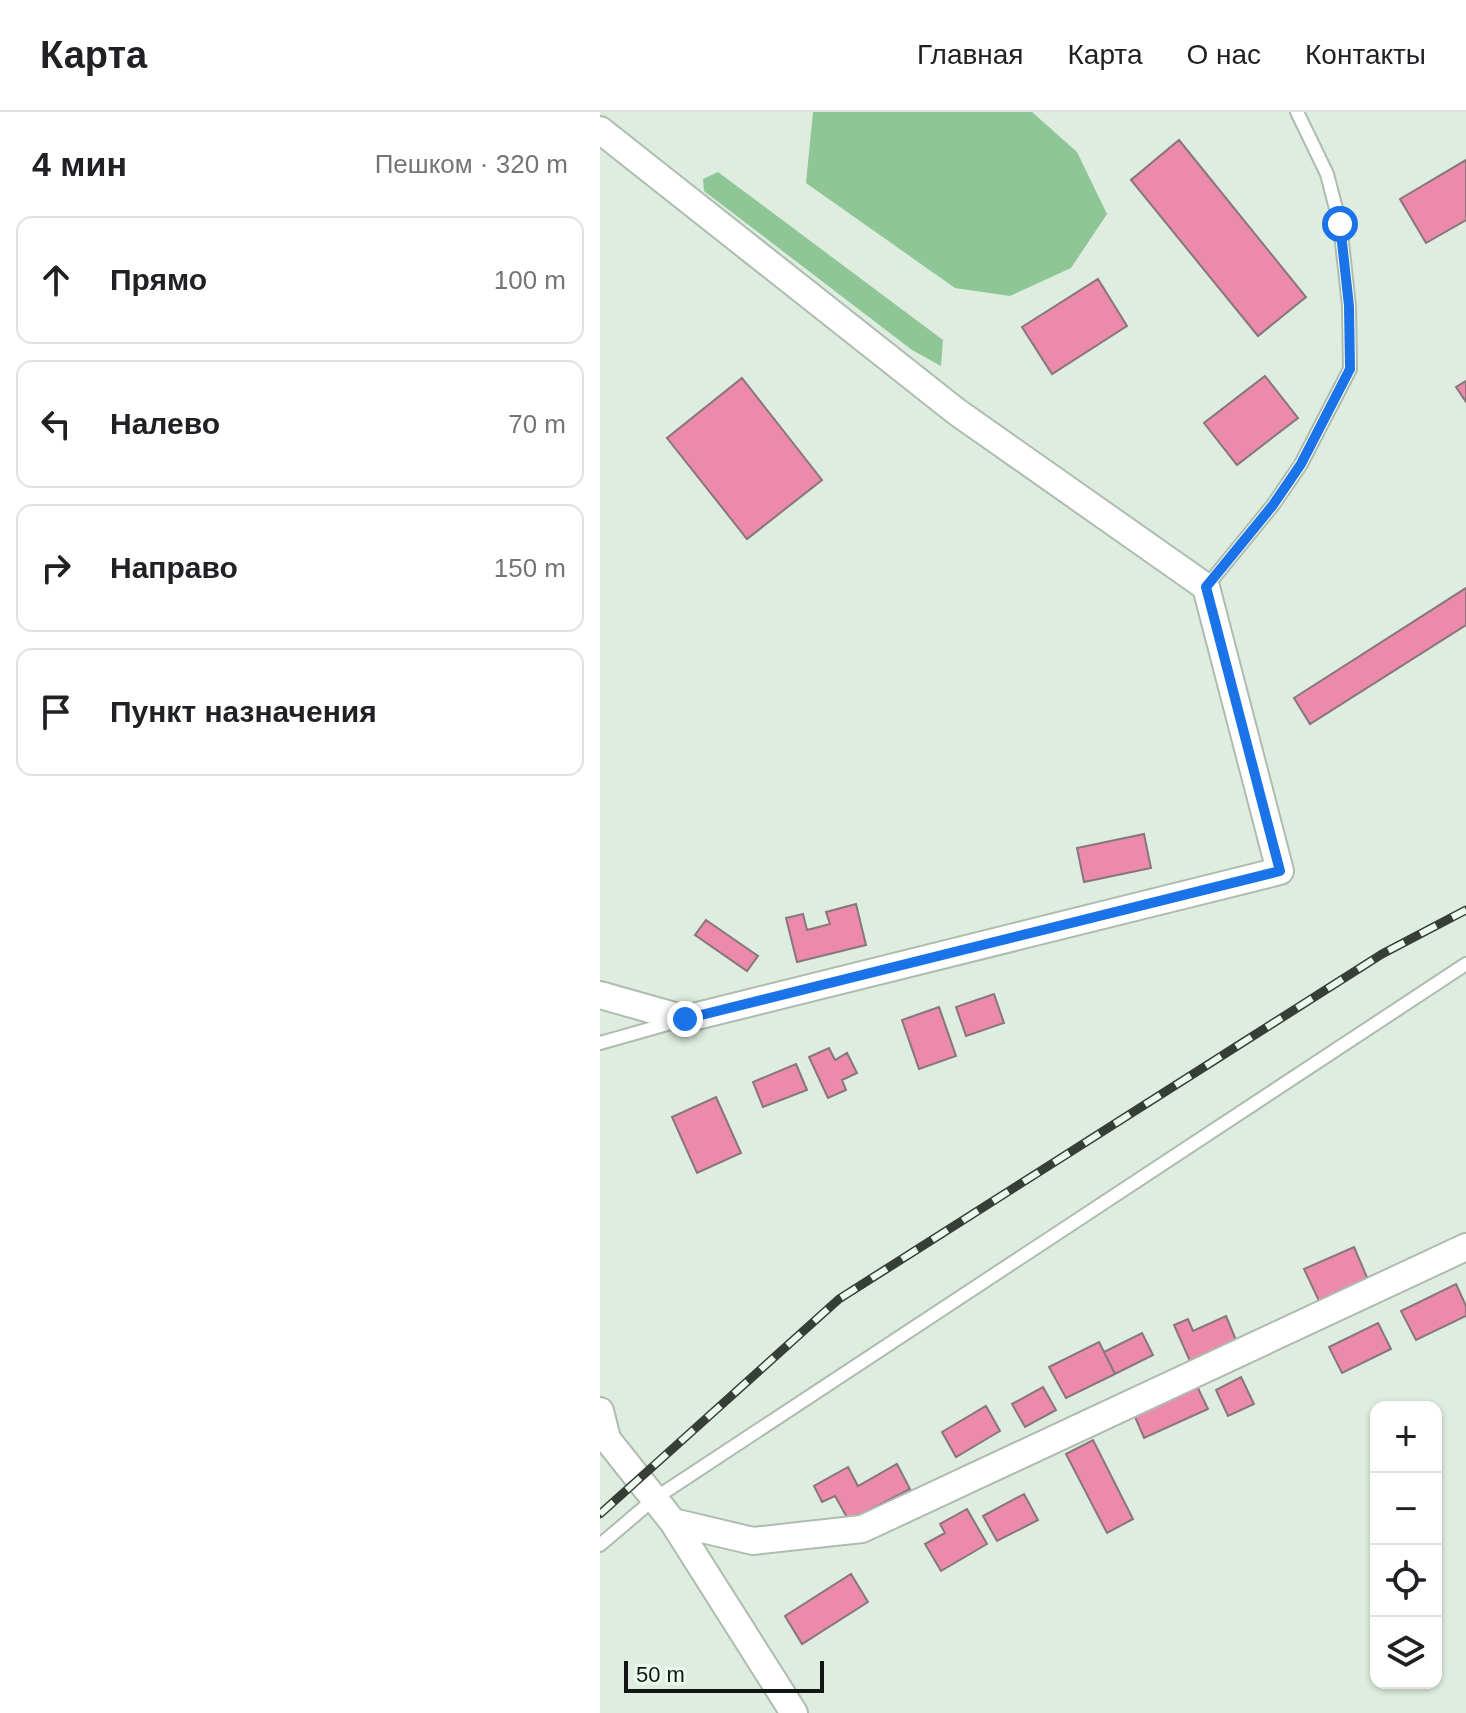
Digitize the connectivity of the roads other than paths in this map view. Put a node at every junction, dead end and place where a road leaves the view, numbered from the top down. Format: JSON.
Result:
{"nodes":[{"id":1,"x":1297,"y":112,"type":"edge"},
{"id":2,"x":600,"y":130,"type":"edge"},
{"id":3,"x":1206,"y":587,"type":"junction"},
{"id":4,"x":1466,"y":964,"type":"edge"},
{"id":5,"x":600,"y":995,"type":"edge"},
{"id":6,"x":685,"y":1019,"type":"junction"},
{"id":7,"x":600,"y":1043,"type":"edge"},
{"id":8,"x":1466,"y":1247,"type":"edge"},
{"id":9,"x":600,"y":1411,"type":"edge"},
{"id":10,"x":654,"y":1499,"type":"junction"},
{"id":11,"x":673,"y":1522,"type":"junction"},
{"id":12,"x":600,"y":1545,"type":"edge"},
{"id":13,"x":794,"y":1713,"type":"edge"}],
"edges":[{"from":1,"to":3,"type":"lane"},
{"from":2,"to":3,"type":"street"},
{"from":3,"to":6,"type":"street"},
{"from":4,"to":10,"type":"lane"},
{"from":5,"to":6,"type":"street"},
{"from":6,"to":7,"type":"lane"},
{"from":8,"to":11,"type":"street"},
{"from":9,"to":10,"type":"street"},
{"from":10,"to":11,"type":"street"},
{"from":10,"to":12,"type":"lane"},
{"from":11,"to":13,"type":"street"}]}
